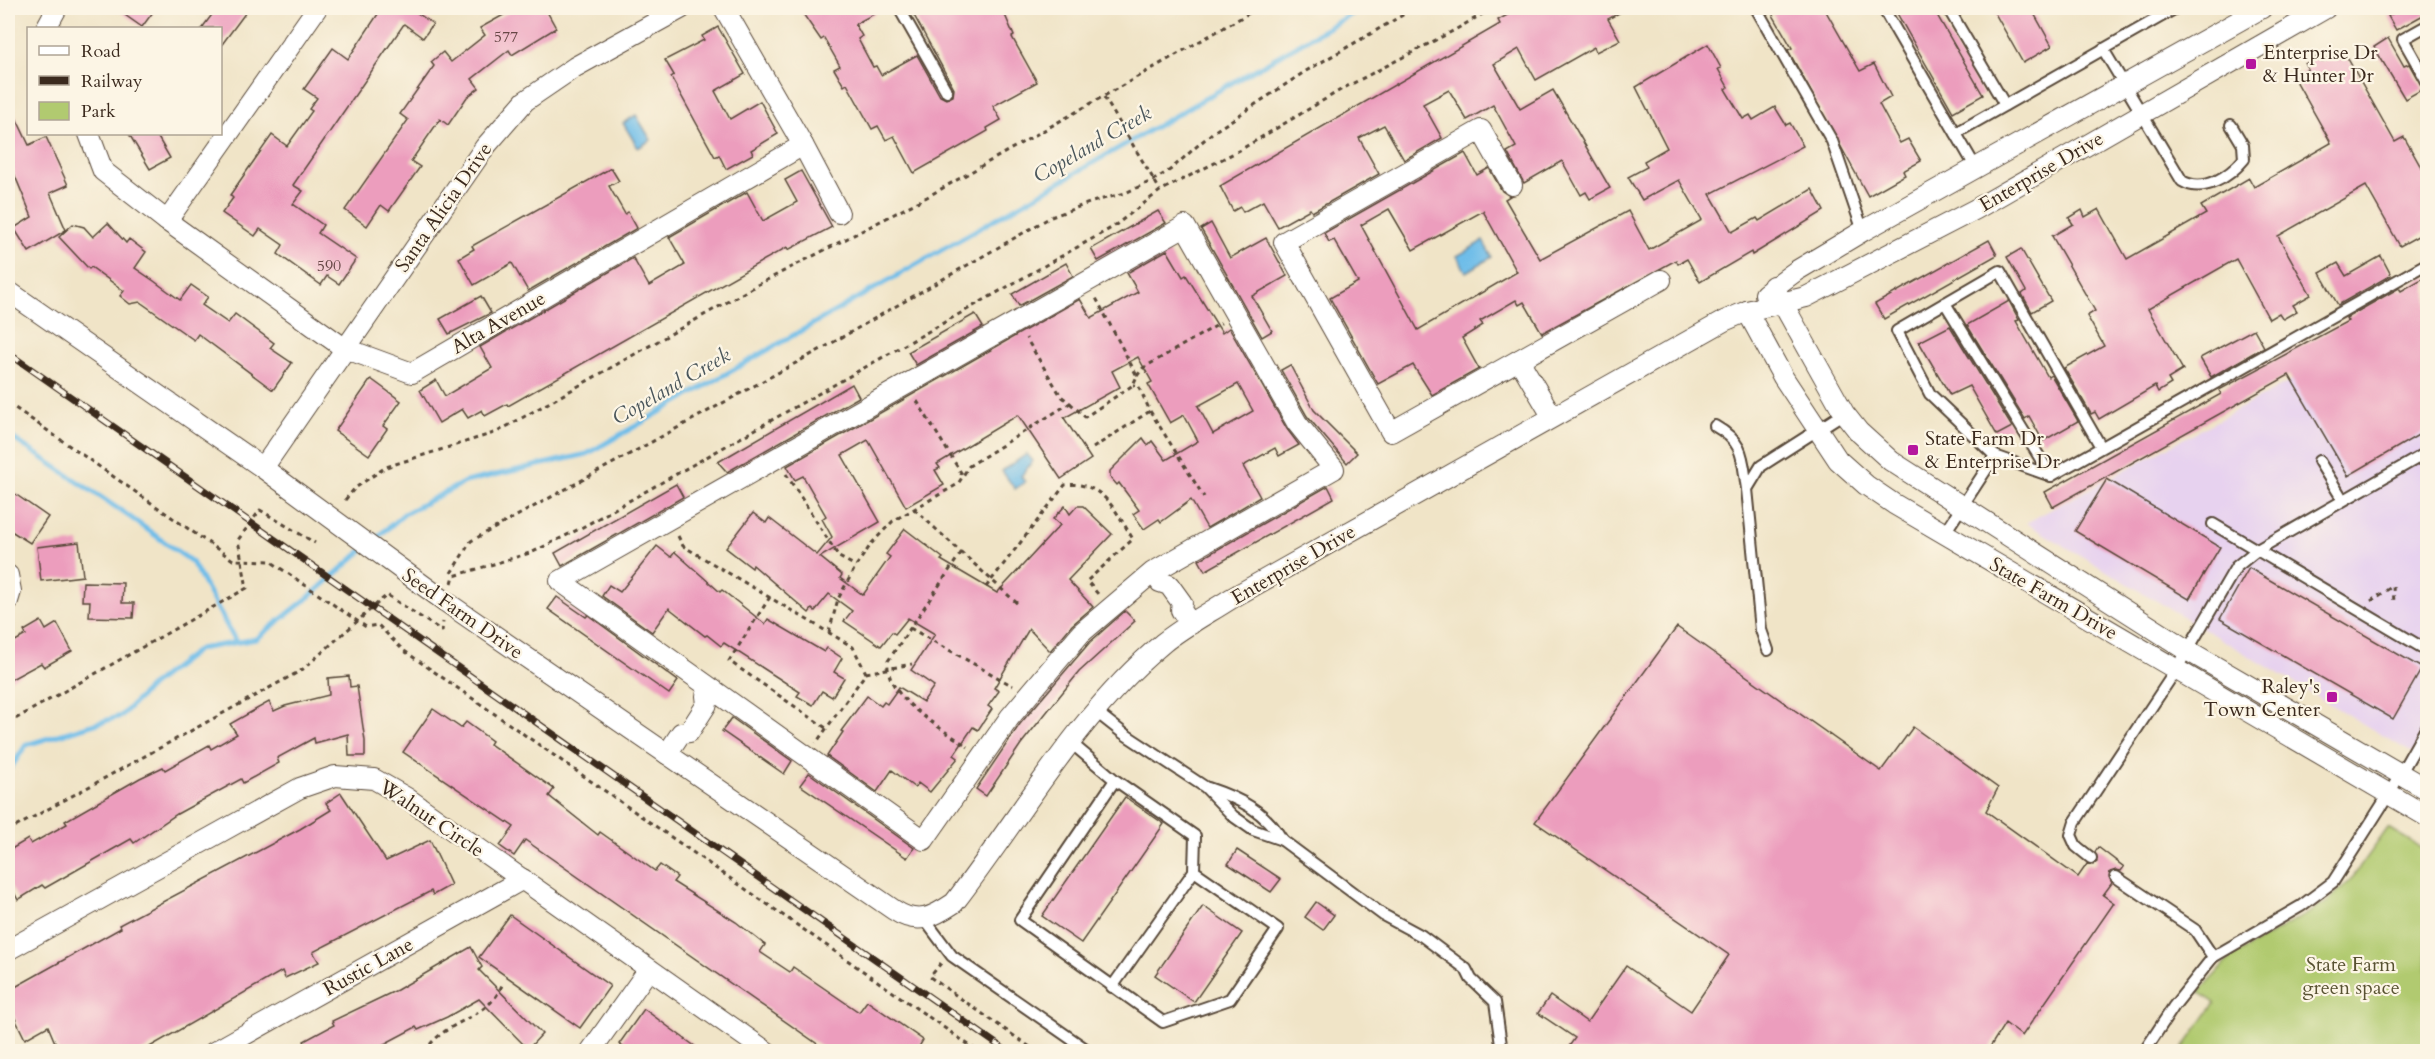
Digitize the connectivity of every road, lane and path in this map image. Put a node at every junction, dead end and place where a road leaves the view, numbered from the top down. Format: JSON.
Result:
{"nodes":[{"id":1,"x":57,"y":8,"type":"edge"},
{"id":2,"x":317,"y":8,"type":"edge"},
{"id":3,"x":682,"y":8,"type":"edge"},
{"id":4,"x":724,"y":8,"type":"edge"},
{"id":5,"x":899,"y":8,"type":"edge"},
{"id":6,"x":1258,"y":8,"type":"edge"},
{"id":7,"x":1415,"y":8,"type":"edge"},
{"id":8,"x":1493,"y":8,"type":"edge"},
{"id":9,"x":1756,"y":8,"type":"edge"},
{"id":10,"x":1883,"y":8,"type":"edge"},
{"id":11,"x":1948,"y":8,"type":"edge"},
{"id":12,"x":2176,"y":8,"type":"edge"},
{"id":13,"x":2262,"y":8,"type":"edge"},
{"id":14,"x":2326,"y":8,"type":"edge"},
{"id":15,"x":2427,"y":25,"type":"edge"},
{"id":16,"x":47,"y":27,"type":"edge"},
{"id":17,"x":2103,"y":49,"type":"junction"},
{"id":18,"x":2427,"y":83,"type":"edge"},
{"id":19,"x":2124,"y":85,"type":"junction"},
{"id":20,"x":948,"y":92,"type":"dead end"},
{"id":21,"x":1104,"y":97,"type":"junction"},
{"id":22,"x":2005,"y":105,"type":"junction"},
{"id":23,"x":2141,"y":113,"type":"junction"},
{"id":24,"x":2231,"y":125,"type":"dead end"},
{"id":25,"x":1956,"y":133,"type":"junction"},
{"id":26,"x":89,"y":135,"type":"edge"},
{"id":27,"x":803,"y":145,"type":"junction"},
{"id":28,"x":1977,"y":168,"type":"junction"},
{"id":29,"x":1155,"y":180,"type":"junction"},
{"id":30,"x":1512,"y":185,"type":"dead end"},
{"id":31,"x":1161,"y":191,"type":"junction"},
{"id":32,"x":839,"y":213,"type":"dead end"},
{"id":33,"x":167,"y":221,"type":"junction"},
{"id":34,"x":1863,"y":231,"type":"junction"},
{"id":35,"x":2427,"y":263,"type":"edge"},
{"id":36,"x":1661,"y":280,"type":"dead end"},
{"id":37,"x":1087,"y":281,"type":"junction"},
{"id":38,"x":1773,"y":286,"type":"junction"},
{"id":39,"x":8,"y":291,"type":"edge"},
{"id":40,"x":1945,"y":303,"type":"junction"},
{"id":41,"x":1783,"y":304,"type":"junction"},
{"id":42,"x":1747,"y":310,"type":"junction"},
{"id":43,"x":1235,"y":315,"type":"junction"},
{"id":44,"x":1016,"y":321,"type":"junction"},
{"id":45,"x":344,"y":348,"type":"junction"},
{"id":46,"x":1519,"y":360,"type":"junction"},
{"id":47,"x":1137,"y":376,"type":"junction"},
{"id":48,"x":906,"y":384,"type":"junction"},
{"id":49,"x":1133,"y":385,"type":"junction"},
{"id":50,"x":8,"y":403,"type":"edge"},
{"id":51,"x":1070,"y":403,"type":"junction"},
{"id":52,"x":1150,"y":411,"type":"junction"},
{"id":53,"x":1844,"y":413,"type":"junction"},
{"id":54,"x":1552,"y":416,"type":"junction"},
{"id":55,"x":1715,"y":426,"type":"dead end"},
{"id":56,"x":1817,"y":430,"type":"junction"},
{"id":57,"x":2102,"y":447,"type":"junction"},
{"id":58,"x":1093,"y":448,"type":"dead end"},
{"id":59,"x":2427,"y":452,"type":"edge"},
{"id":60,"x":1995,"y":456,"type":"junction"},
{"id":61,"x":776,"y":458,"type":"junction"},
{"id":62,"x":2319,"y":461,"type":"dead end"},
{"id":63,"x":263,"y":468,"type":"junction"},
{"id":64,"x":963,"y":476,"type":"junction"},
{"id":65,"x":2051,"y":476,"type":"junction"},
{"id":66,"x":1747,"y":489,"type":"junction"},
{"id":67,"x":1204,"y":497,"type":"dead end"},
{"id":68,"x":345,"y":500,"type":"dead end"},
{"id":69,"x":2343,"y":500,"type":"junction"},
{"id":70,"x":1962,"y":506,"type":"junction"},
{"id":71,"x":914,"y":509,"type":"junction"},
{"id":72,"x":669,"y":519,"type":"junction"},
{"id":73,"x":2213,"y":524,"type":"dead end"},
{"id":74,"x":1944,"y":534,"type":"junction"},
{"id":75,"x":315,"y":543,"type":"dead end"},
{"id":76,"x":2257,"y":550,"type":"junction"},
{"id":77,"x":961,"y":553,"type":"junction"},
{"id":78,"x":242,"y":562,"type":"junction"},
{"id":79,"x":856,"y":566,"type":"junction"},
{"id":80,"x":8,"y":575,"type":"edge"},
{"id":81,"x":1157,"y":577,"type":"junction"},
{"id":82,"x":991,"y":580,"type":"junction"},
{"id":83,"x":986,"y":587,"type":"dead end"},
{"id":84,"x":770,"y":597,"type":"junction"},
{"id":85,"x":8,"y":601,"type":"edge"},
{"id":86,"x":1019,"y":605,"type":"dead end"},
{"id":87,"x":1111,"y":608,"type":"junction"},
{"id":88,"x":1186,"y":617,"type":"junction"},
{"id":89,"x":359,"y":620,"type":"junction"},
{"id":90,"x":910,"y":628,"type":"junction"},
{"id":91,"x":442,"y":631,"type":"dead end"},
{"id":92,"x":828,"y":632,"type":"junction"},
{"id":93,"x":1768,"y":650,"type":"dead end"},
{"id":94,"x":2187,"y":650,"type":"junction"},
{"id":95,"x":2427,"y":651,"type":"edge"},
{"id":96,"x":912,"y":664,"type":"dead end"},
{"id":97,"x":887,"y":668,"type":"junction"},
{"id":98,"x":2176,"y":670,"type":"junction"},
{"id":99,"x":866,"y":673,"type":"junction"},
{"id":100,"x":709,"y":693,"type":"junction"},
{"id":101,"x":1029,"y":695,"type":"junction"},
{"id":102,"x":1095,"y":711,"type":"junction"},
{"id":103,"x":8,"y":723,"type":"edge"},
{"id":104,"x":2427,"y":725,"type":"edge"},
{"id":105,"x":826,"y":729,"type":"junction"},
{"id":106,"x":1070,"y":742,"type":"junction"},
{"id":107,"x":667,"y":754,"type":"junction"},
{"id":108,"x":807,"y":756,"type":"junction"},
{"id":109,"x":981,"y":757,"type":"junction"},
{"id":110,"x":2399,"y":774,"type":"junction"},
{"id":111,"x":1115,"y":780,"type":"junction"},
{"id":112,"x":1205,"y":787,"type":"junction"},
{"id":113,"x":2427,"y":790,"type":"edge"},
{"id":114,"x":2389,"y":794,"type":"junction"},
{"id":115,"x":2427,"y":817,"type":"edge"},
{"id":116,"x":8,"y":831,"type":"edge"},
{"id":117,"x":1282,"y":840,"type":"junction"},
{"id":118,"x":2091,"y":858,"type":"dead end"},
{"id":119,"x":1194,"y":871,"type":"junction"},
{"id":120,"x":2116,"y":877,"type":"dead end"},
{"id":121,"x":523,"y":879,"type":"junction"},
{"id":122,"x":925,"y":920,"type":"junction"},
{"id":123,"x":8,"y":950,"type":"edge"},
{"id":124,"x":2213,"y":957,"type":"junction"},
{"id":125,"x":941,"y":963,"type":"dead end"},
{"id":126,"x":648,"y":969,"type":"junction"},
{"id":127,"x":503,"y":982,"type":"dead end"},
{"id":128,"x":1112,"y":987,"type":"junction"},
{"id":129,"x":214,"y":1052,"type":"edge"},
{"id":130,"x":425,"y":1052,"type":"edge"},
{"id":131,"x":590,"y":1052,"type":"edge"},
{"id":132,"x":767,"y":1052,"type":"edge"},
{"id":133,"x":979,"y":1052,"type":"edge"},
{"id":134,"x":1036,"y":1052,"type":"edge"},
{"id":135,"x":1090,"y":1052,"type":"edge"},
{"id":136,"x":1502,"y":1052,"type":"edge"},
{"id":137,"x":2144,"y":1052,"type":"edge"}],
"edges":[{"from":1,"to":16,"type":"street"},
{"from":2,"to":33,"type":"street"},
{"from":3,"to":45,"type":"street","name":"Santa Alicia Drive"},
{"from":4,"to":27,"type":"street"},
{"from":5,"to":20,"type":"lane"},
{"from":6,"to":21,"type":"path"},
{"from":7,"to":29,"type":"path"},
{"from":8,"to":31,"type":"path"},
{"from":9,"to":34,"type":"lane"},
{"from":10,"to":25,"type":"lane"},
{"from":11,"to":22,"type":"lane"},
{"from":12,"to":17,"type":"lane"},
{"from":13,"to":19,"type":"street","name":"Enterprise Drive"},
{"from":14,"to":23,"type":"street","name":"Enterprise Drive"},
{"from":15,"to":18,"type":"lane"},
{"from":17,"to":19,"type":"lane"},
{"from":17,"to":22,"type":"lane"},
{"from":19,"to":23,"type":"lane"},
{"from":19,"to":28,"type":"street","name":"Enterprise Drive"},
{"from":21,"to":29,"type":"path"},
{"from":21,"to":68,"type":"path"},
{"from":22,"to":25,"type":"lane"},
{"from":23,"to":24,"type":"lane"},
{"from":23,"to":41,"type":"street","name":"Enterprise Drive"},
{"from":25,"to":28,"type":"lane"},
{"from":26,"to":33,"type":"street","name":"Alta Avenue"},
{"from":27,"to":32,"type":"street"},
{"from":27,"to":45,"type":"street","name":"Alta Avenue"},
{"from":28,"to":34,"type":"street","name":"Enterprise Drive"},
{"from":29,"to":31,"type":"path"},
{"from":29,"to":31,"type":"path"},
{"from":30,"to":46,"type":"street"},
{"from":33,"to":45,"type":"street","name":"Alta Avenue"},
{"from":34,"to":38,"type":"street","name":"Enterprise Drive"},
{"from":35,"to":57,"type":"lane"},
{"from":36,"to":46,"type":"street"},
{"from":37,"to":43,"type":"street"},
{"from":37,"to":44,"type":"street"},
{"from":37,"to":47,"type":"path"},
{"from":38,"to":41,"type":"street","name":"State Farm Drive"},
{"from":38,"to":42,"type":"street","name":"Enterprise Drive"},
{"from":39,"to":63,"type":"street","name":"Seed Farm Drive"},
{"from":40,"to":57,"type":"lane"},
{"from":40,"to":60,"type":"lane"},
{"from":40,"to":65,"type":"lane"},
{"from":41,"to":42,"type":"street","name":"Enterprise Drive"},
{"from":41,"to":53,"type":"street","name":"State Farm Drive"},
{"from":42,"to":54,"type":"street","name":"Enterprise Drive"},
{"from":42,"to":56,"type":"street","name":"State Farm Drive"},
{"from":43,"to":47,"type":"path"},
{"from":43,"to":81,"type":"street"},
{"from":44,"to":48,"type":"street"},
{"from":44,"to":51,"type":"path"},
{"from":45,"to":63,"type":"street","name":"Santa Alicia Drive"},
{"from":46,"to":54,"type":"street"},
{"from":47,"to":49,"type":"path"},
{"from":48,"to":61,"type":"street"},
{"from":48,"to":64,"type":"path"},
{"from":49,"to":51,"type":"path"},
{"from":49,"to":52,"type":"path"},
{"from":50,"to":78,"type":"path"},
{"from":51,"to":64,"type":"path"},
{"from":52,"to":58,"type":"path"},
{"from":52,"to":67,"type":"path"},
{"from":53,"to":56,"type":"lane"},
{"from":53,"to":70,"type":"street","name":"State Farm Drive"},
{"from":54,"to":88,"type":"street","name":"Enterprise Drive"},
{"from":55,"to":66,"type":"lane"},
{"from":56,"to":66,"type":"lane"},
{"from":56,"to":74,"type":"street","name":"State Farm Drive"},
{"from":57,"to":65,"type":"lane"},
{"from":59,"to":69,"type":"lane"},
{"from":60,"to":65,"type":"lane"},
{"from":60,"to":70,"type":"lane"},
{"from":61,"to":72,"type":"street"},
{"from":61,"to":79,"type":"path"},
{"from":62,"to":69,"type":"lane"},
{"from":63,"to":107,"type":"street","name":"Seed Farm Drive"},
{"from":64,"to":71,"type":"path"},
{"from":66,"to":93,"type":"lane"},
{"from":69,"to":76,"type":"lane"},
{"from":70,"to":74,"type":"lane"},
{"from":70,"to":94,"type":"street","name":"State Farm Drive"},
{"from":71,"to":77,"type":"path"},
{"from":71,"to":79,"type":"path"},
{"from":72,"to":84,"type":"path"},
{"from":72,"to":100,"type":"street"},
{"from":73,"to":76,"type":"lane"},
{"from":74,"to":98,"type":"street","name":"State Farm Drive"},
{"from":75,"to":78,"type":"path"},
{"from":76,"to":94,"type":"lane"},
{"from":76,"to":95,"type":"lane"},
{"from":77,"to":82,"type":"path"},
{"from":77,"to":90,"type":"path"},
{"from":78,"to":89,"type":"path"},
{"from":78,"to":103,"type":"path"},
{"from":79,"to":92,"type":"path"},
{"from":80,"to":85,"type":"street"},
{"from":81,"to":87,"type":"street"},
{"from":81,"to":88,"type":"street"},
{"from":82,"to":83,"type":"path"},
{"from":82,"to":86,"type":"path"},
{"from":82,"to":87,"type":"path"},
{"from":84,"to":92,"type":"path"},
{"from":84,"to":105,"type":"path"},
{"from":87,"to":101,"type":"street"},
{"from":88,"to":102,"type":"street","name":"Enterprise Drive"},
{"from":89,"to":91,"type":"path"},
{"from":89,"to":116,"type":"path"},
{"from":89,"to":133,"type":"path"},
{"from":90,"to":97,"type":"path"},
{"from":90,"to":101,"type":"path"},
{"from":92,"to":99,"type":"path"},
{"from":94,"to":98,"type":"lane"},
{"from":94,"to":110,"type":"street","name":"State Farm Drive"},
{"from":96,"to":97,"type":"path"},
{"from":97,"to":99,"type":"path"},
{"from":97,"to":109,"type":"path"},
{"from":98,"to":114,"type":"street","name":"State Farm Drive"},
{"from":98,"to":118,"type":"lane"},
{"from":99,"to":105,"type":"path"},
{"from":100,"to":107,"type":"street"},
{"from":100,"to":108,"type":"street"},
{"from":101,"to":109,"type":"street"},
{"from":102,"to":106,"type":"street","name":"Enterprise Drive"},
{"from":102,"to":112,"type":"lane"},
{"from":104,"to":110,"type":"lane"},
{"from":105,"to":108,"type":"path"},
{"from":106,"to":111,"type":"lane"},
{"from":106,"to":122,"type":"street","name":"Enterprise Drive"},
{"from":107,"to":122,"type":"street","name":"Seed Farm Drive"},
{"from":108,"to":109,"type":"street"},
{"from":110,"to":113,"type":"street","name":"State Farm Drive"},
{"from":110,"to":114,"type":"lane"},
{"from":111,"to":119,"type":"lane"},
{"from":111,"to":128,"type":"lane"},
{"from":112,"to":117,"type":"lane"},
{"from":112,"to":117,"type":"lane"},
{"from":114,"to":115,"type":"street","name":"State Farm Drive"},
{"from":114,"to":124,"type":"lane"},
{"from":117,"to":136,"type":"lane"},
{"from":119,"to":128,"type":"lane"},
{"from":119,"to":128,"type":"lane"},
{"from":120,"to":124,"type":"lane"},
{"from":121,"to":123,"type":"street","name":"Walnut Circle"},
{"from":121,"to":126,"type":"street","name":"Walnut Circle"},
{"from":121,"to":129,"type":"street","name":"Rustic Lane"},
{"from":122,"to":135,"type":"lane"},
{"from":124,"to":137,"type":"lane"},
{"from":125,"to":134,"type":"path"},
{"from":126,"to":131,"type":"street"},
{"from":126,"to":132,"type":"street","name":"Walnut Circle"},
{"from":127,"to":130,"type":"path"}]}
